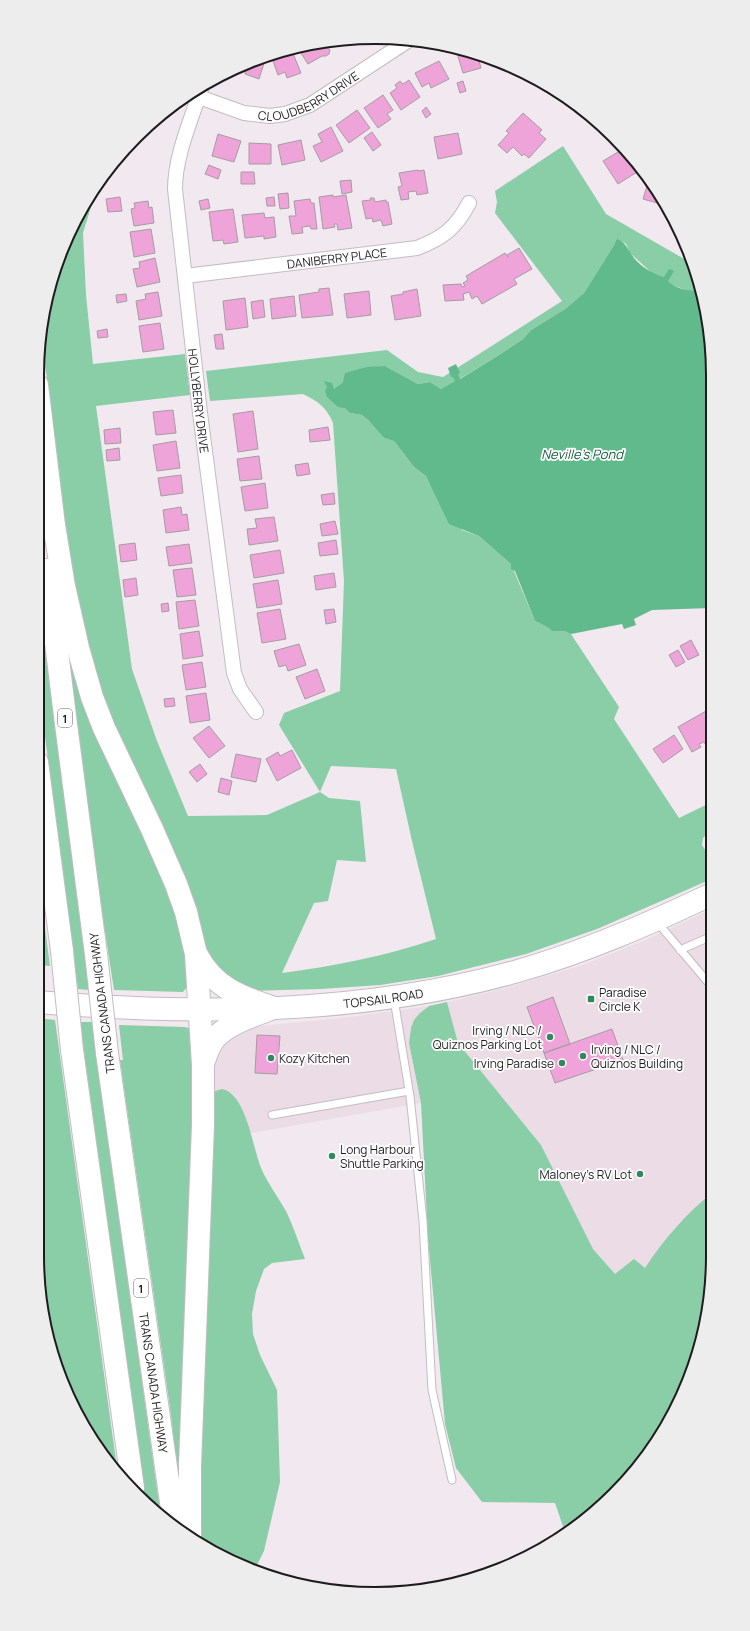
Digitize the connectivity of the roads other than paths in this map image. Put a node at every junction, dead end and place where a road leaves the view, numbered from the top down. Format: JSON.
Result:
{"nodes":[{"id":1,"x":401,"y":45,"type":"edge"},
{"id":2,"x":203,"y":92,"type":"edge"},
{"id":3,"x":200,"y":94,"type":"edge"},
{"id":4,"x":469,"y":203,"type":"dead end"},
{"id":5,"x":185,"y":276,"type":"junction"},
{"id":6,"x":44,"y":442,"type":"edge"},
{"id":7,"x":44,"y":540,"type":"edge"},
{"id":8,"x":256,"y":712,"type":"dead end"},
{"id":9,"x":44,"y":815,"type":"edge"},
{"id":10,"x":706,"y":897,"type":"edge"},
{"id":11,"x":656,"y":920,"type":"junction"},
{"id":12,"x":706,"y":939,"type":"edge"},
{"id":13,"x":680,"y":950,"type":"junction"},
{"id":14,"x":196,"y":954,"type":"junction"},
{"id":15,"x":706,"y":980,"type":"edge"},
{"id":16,"x":394,"y":997,"type":"junction"},
{"id":17,"x":44,"y":1002,"type":"edge"},
{"id":18,"x":274,"y":1008,"type":"junction"},
{"id":19,"x":199,"y":1010,"type":"junction"},
{"id":20,"x":202,"y":1065,"type":"junction"},
{"id":21,"x":409,"y":1091,"type":"junction"},
{"id":22,"x":272,"y":1115,"type":"dead end"},
{"id":23,"x":131,"y":1479,"type":"edge"},
{"id":24,"x":452,"y":1480,"type":"dead end"},
{"id":25,"x":173,"y":1519,"type":"edge"},
{"id":26,"x":190,"y":1530,"type":"edge"}],
"edges":[{"from":1,"to":2,"type":"street","name":"CLOUDBERRY DRIVE"},
{"from":3,"to":5,"type":"street","name":"HOLLYBERRY DRIVE"},
{"from":4,"to":5,"type":"street","name":"DANIBERRY PLACE"},
{"from":5,"to":8,"type":"street","name":"HOLLYBERRY DRIVE"},
{"from":6,"to":14,"type":"main road"},
{"from":7,"to":25,"type":"main road","name":"TRANS CANADA HIGHWAY","number":"1","bridge":true},
{"from":9,"to":23,"type":"main road","bridge":true},
{"from":10,"to":11,"type":"main road","name":"TOPSAIL ROAD"},
{"from":11,"to":13,"type":"lane"},
{"from":11,"to":16,"type":"main road","name":"TOPSAIL ROAD"},
{"from":12,"to":13,"type":"lane"},
{"from":13,"to":15,"type":"lane"},
{"from":14,"to":18,"type":"main road"},
{"from":14,"to":19,"type":"main road"},
{"from":16,"to":18,"type":"main road","name":"TOPSAIL ROAD"},
{"from":16,"to":21,"type":"lane"},
{"from":17,"to":19,"type":"main road","name":"TOPSAIL ROAD"},
{"from":18,"to":19,"type":"main road","name":"TOPSAIL ROAD"},
{"from":18,"to":20,"type":"main road"},
{"from":19,"to":20,"type":"main road"},
{"from":20,"to":26,"type":"main road"},
{"from":21,"to":22,"type":"lane"},
{"from":21,"to":24,"type":"lane"}]}
